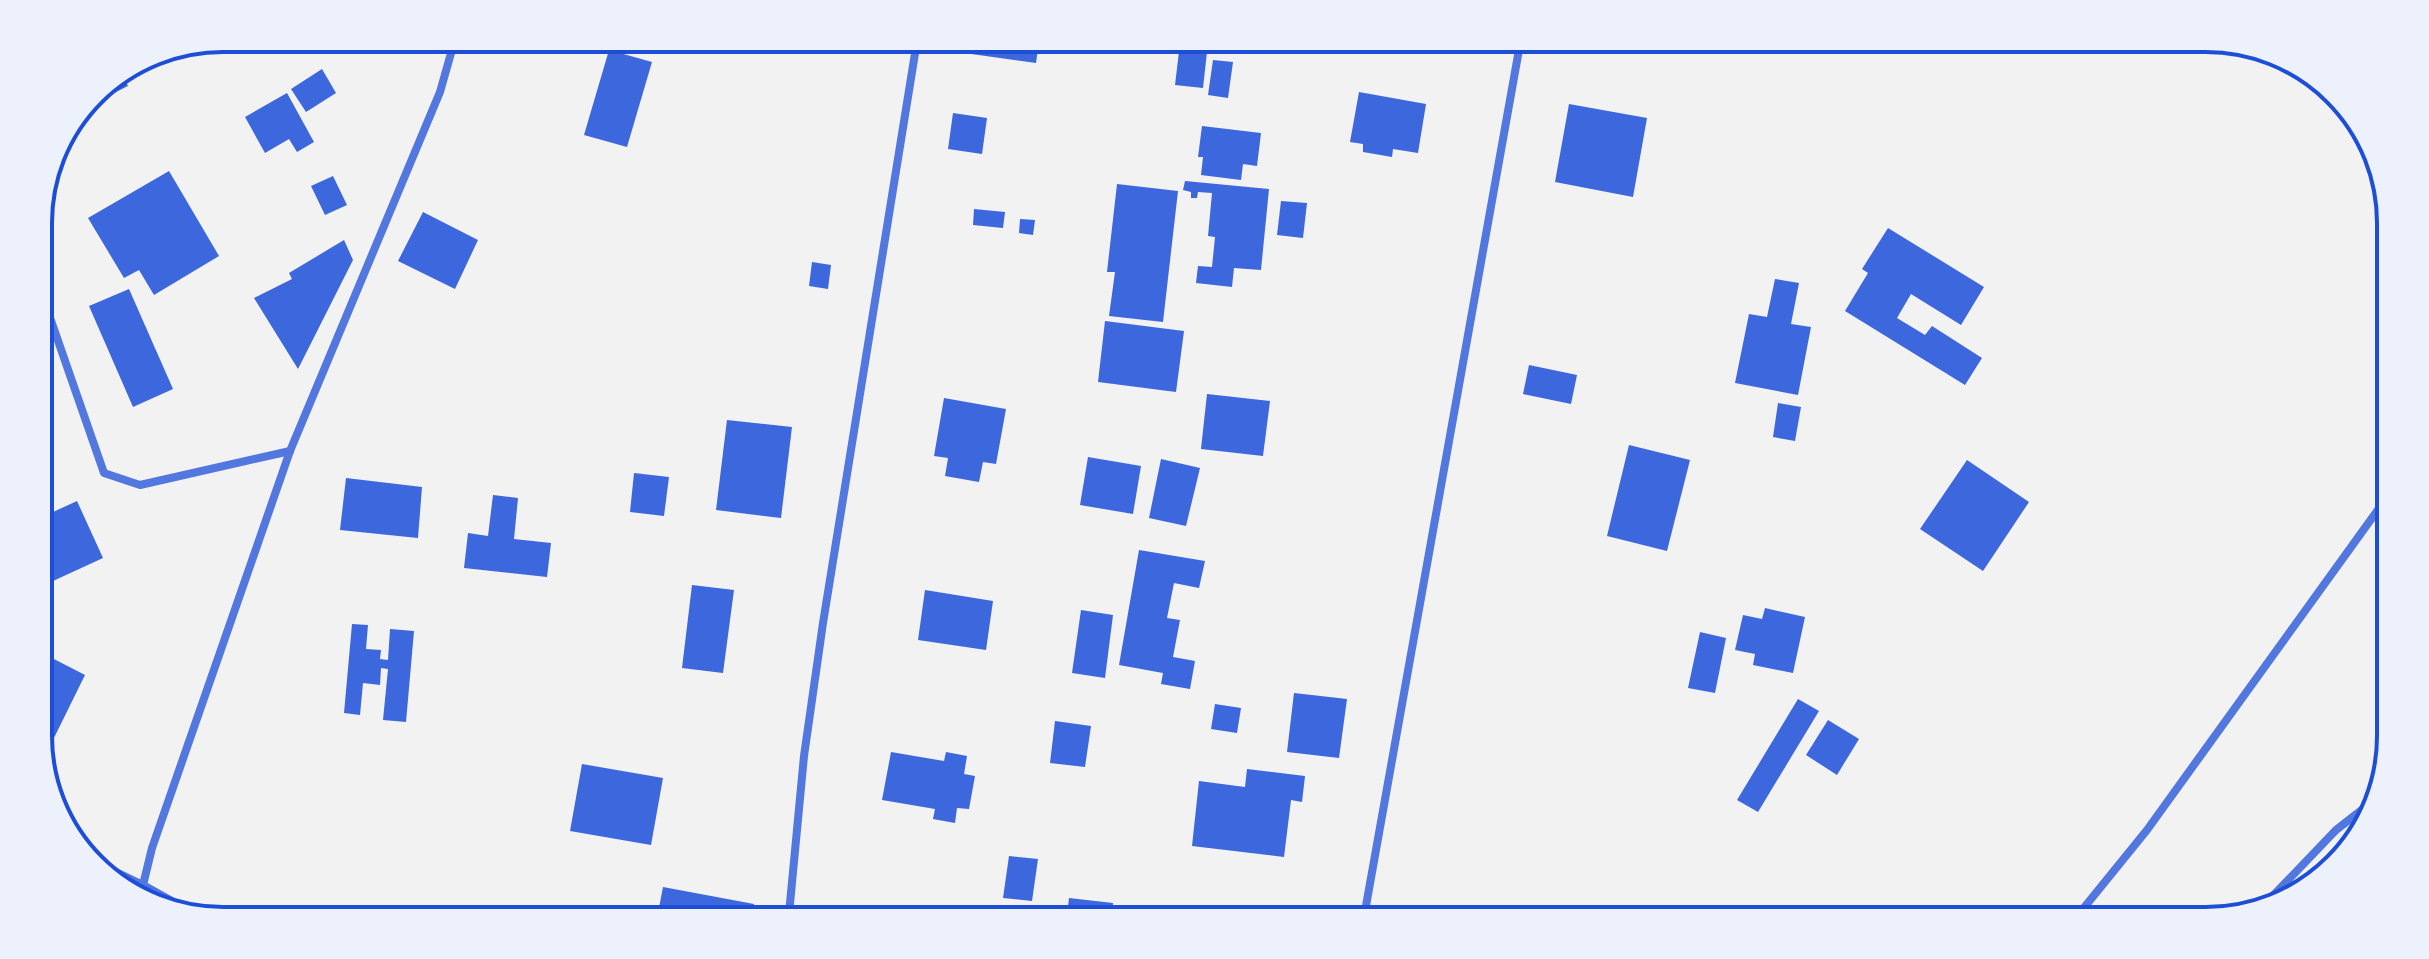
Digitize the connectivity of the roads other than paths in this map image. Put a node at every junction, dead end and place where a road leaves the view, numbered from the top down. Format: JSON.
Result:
{"nodes":[{"id":1,"x":451,"y":52,"type":"edge"},
{"id":2,"x":915,"y":52,"type":"edge"},
{"id":3,"x":1519,"y":52,"type":"edge"},
{"id":4,"x":52,"y":323,"type":"edge"},
{"id":5,"x":290,"y":451,"type":"junction"},
{"id":6,"x":2377,"y":511,"type":"edge"},
{"id":7,"x":2359,"y":812,"type":"edge"},
{"id":8,"x":127,"y":877,"type":"edge"},
{"id":9,"x":143,"y":885,"type":"junction"},
{"id":10,"x":2278,"y":891,"type":"edge"},
{"id":11,"x":161,"y":895,"type":"edge"},
{"id":12,"x":790,"y":907,"type":"edge"},
{"id":13,"x":1366,"y":907,"type":"edge"},
{"id":14,"x":2085,"y":907,"type":"edge"}],
"edges":[{"from":1,"to":5,"type":"street"},
{"from":2,"to":12,"type":"street"},
{"from":3,"to":13,"type":"street"},
{"from":4,"to":5,"type":"street"},
{"from":5,"to":9,"type":"street"},
{"from":6,"to":14,"type":"street"},
{"from":7,"to":10,"type":"street"},
{"from":8,"to":9,"type":"street"},
{"from":9,"to":11,"type":"street"}]}
